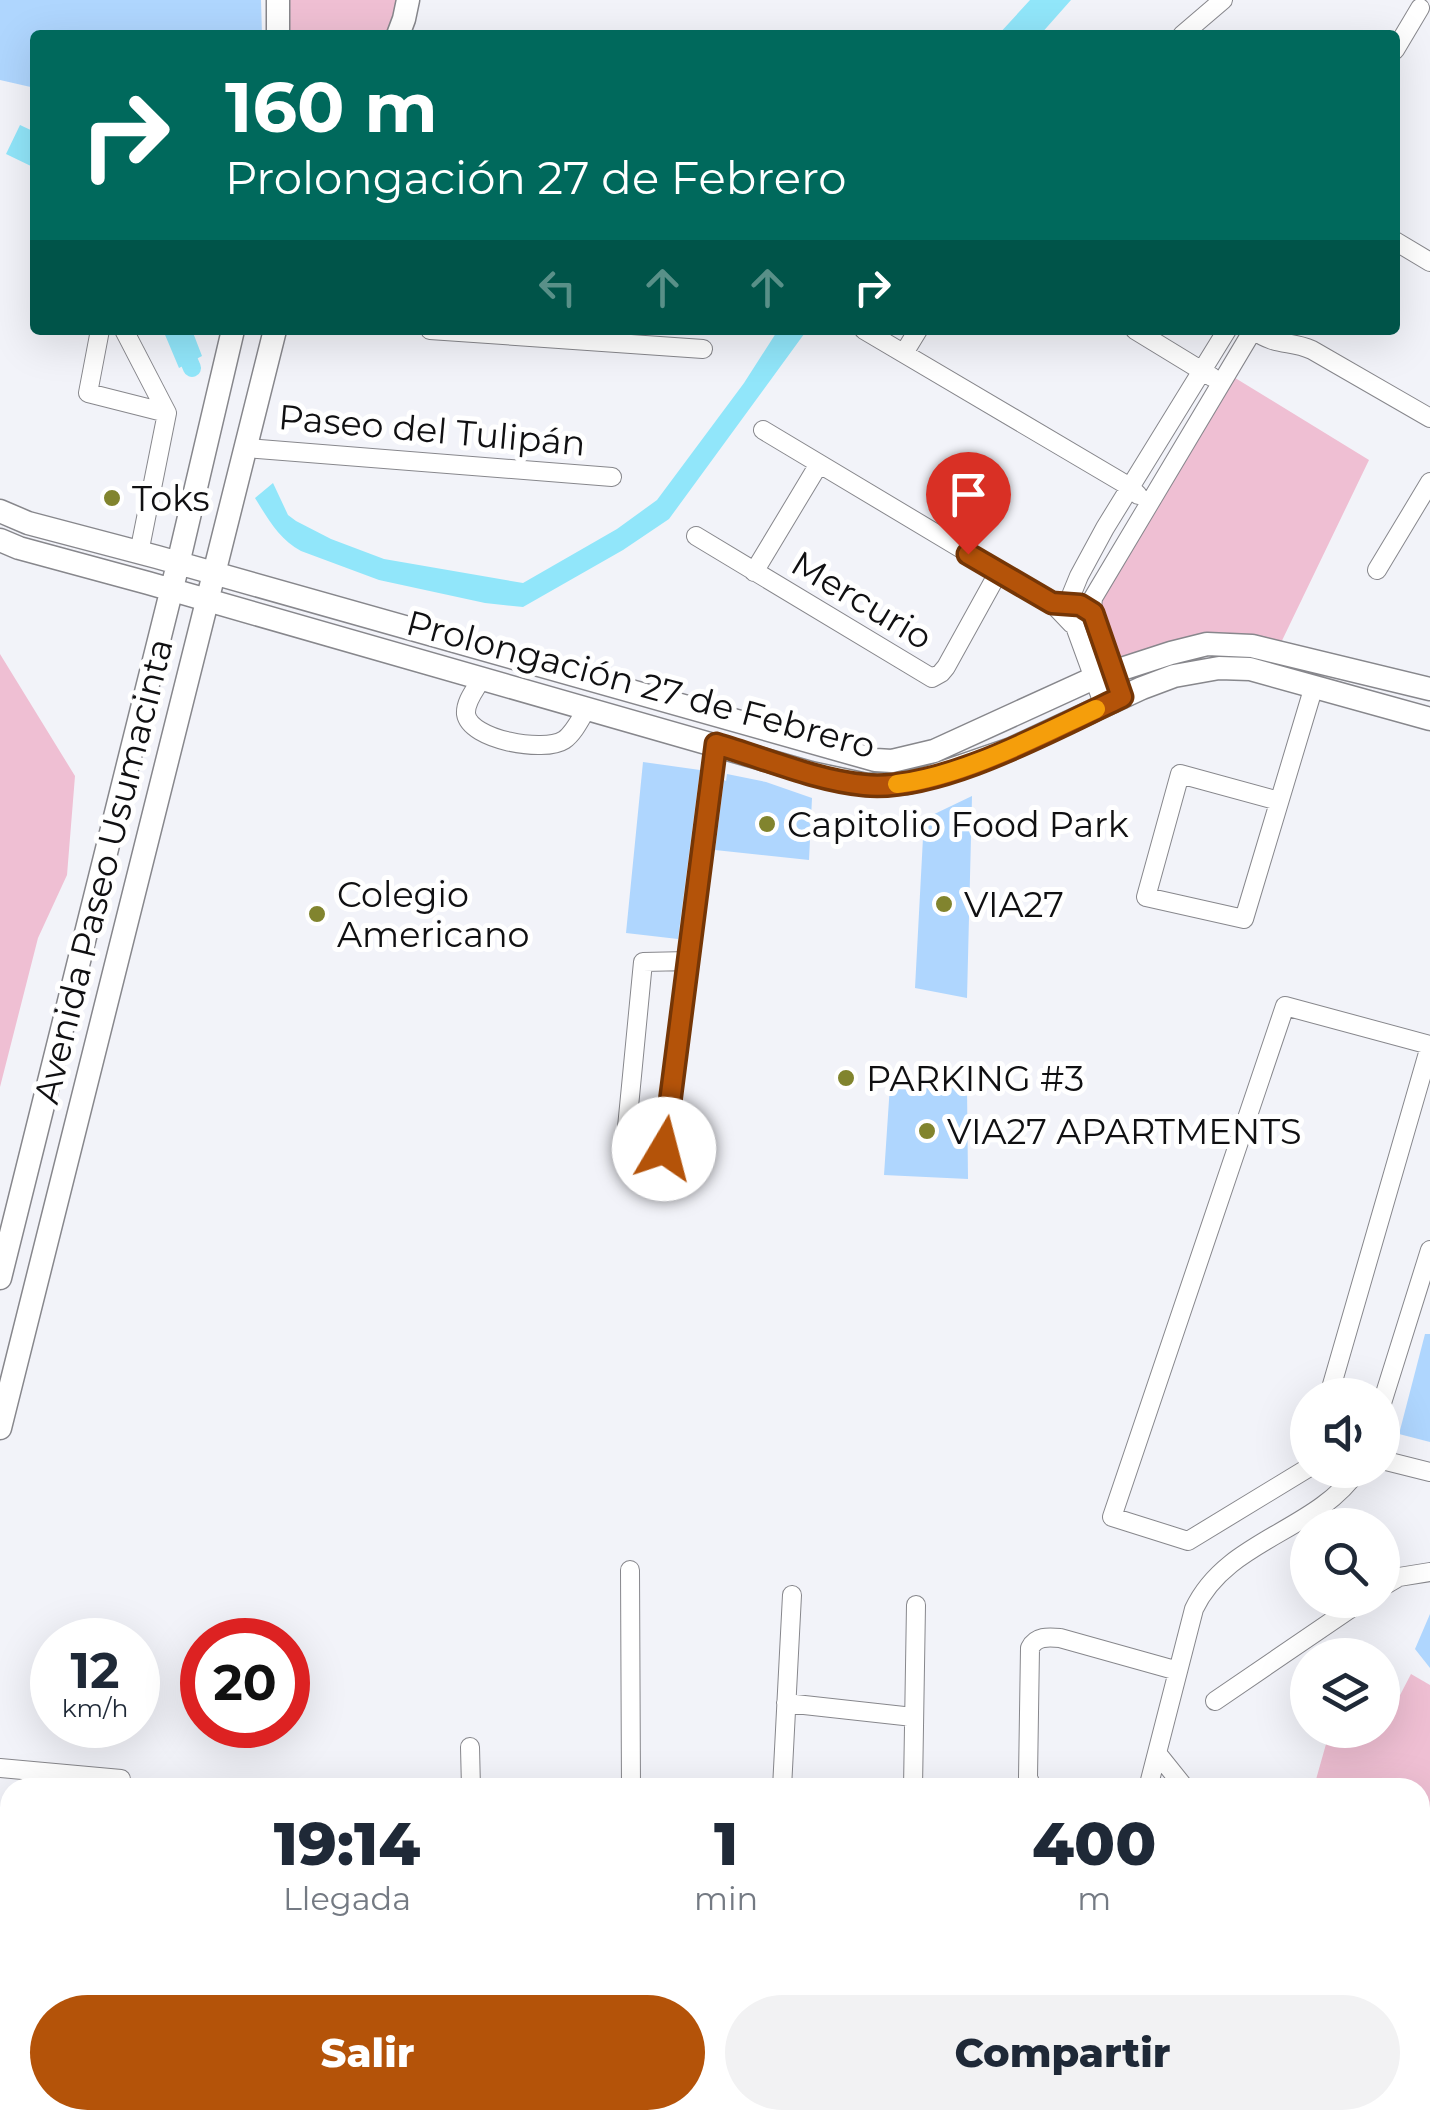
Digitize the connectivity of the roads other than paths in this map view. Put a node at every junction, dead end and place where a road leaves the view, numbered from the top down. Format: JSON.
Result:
{"nodes":[{"id":1,"x":278,"y":0,"type":"edge"},
{"id":2,"x":408,"y":0,"type":"edge"},
{"id":3,"x":1224,"y":0,"type":"edge"},
{"id":4,"x":1418,"y":7,"type":"edge"},
{"id":5,"x":278,"y":30,"type":"edge"},
{"id":6,"x":399,"y":30,"type":"edge"},
{"id":7,"x":1188,"y":30,"type":"edge"},
{"id":8,"x":1400,"y":41,"type":"edge"},
{"id":9,"x":1400,"y":243,"type":"edge"},
{"id":10,"x":1427,"y":252,"type":"edge"},
{"id":11,"x":99,"y":335,"type":"edge"},
{"id":12,"x":127,"y":335,"type":"edge"},
{"id":13,"x":232,"y":335,"type":"edge"},
{"id":14,"x":274,"y":335,"type":"edge"},
{"id":15,"x":502,"y":335,"type":"edge"},
{"id":16,"x":873,"y":335,"type":"edge"},
{"id":17,"x":915,"y":335,"type":"edge"},
{"id":18,"x":1143,"y":335,"type":"edge"},
{"id":19,"x":1224,"y":335,"type":"edge"},
{"id":20,"x":1250,"y":335,"type":"edge"},
{"id":21,"x":1262,"y":335,"type":"edge"},
{"id":22,"x":703,"y":349,"type":"dead end"},
{"id":23,"x":904,"y":353,"type":"junction"},
{"id":24,"x":1202,"y":370,"type":"junction"},
{"id":25,"x":1220,"y":383,"type":"junction"},
{"id":26,"x":167,"y":413,"type":"junction"},
{"id":27,"x":1430,"y":418,"type":"edge"},
{"id":28,"x":763,"y":430,"type":"dead end"},
{"id":29,"x":246,"y":448,"type":"junction"},
{"id":30,"x":819,"y":464,"type":"junction"},
{"id":31,"x":612,"y":477,"type":"dead end"},
{"id":32,"x":1430,"y":482,"type":"edge"},
{"id":33,"x":1130,"y":487,"type":"junction"},
{"id":34,"x":1148,"y":505,"type":"junction"},
{"id":35,"x":0,"y":512,"type":"edge"},
{"id":36,"x":696,"y":536,"type":"dead end"},
{"id":37,"x":0,"y":540,"type":"edge"},
{"id":38,"x":139,"y":553,"type":"junction"},
{"id":39,"x":178,"y":564,"type":"junction"},
{"id":40,"x":1377,"y":570,"type":"dead end"},
{"id":41,"x":754,"y":572,"type":"junction"},
{"id":42,"x":213,"y":573,"type":"junction"},
{"id":43,"x":998,"y":573,"type":"junction"},
{"id":44,"x":170,"y":590,"type":"junction"},
{"id":45,"x":206,"y":600,"type":"junction"},
{"id":46,"x":1061,"y":604,"type":"junction"},
{"id":47,"x":1093,"y":613,"type":"junction"},
{"id":48,"x":1104,"y":675,"type":"junction"},
{"id":49,"x":482,"y":678,"type":"junction"},
{"id":50,"x":1314,"y":686,"type":"junction"},
{"id":51,"x":1430,"y":689,"type":"edge"},
{"id":52,"x":1113,"y":701,"type":"junction"},
{"id":53,"x":588,"y":708,"type":"junction"},
{"id":54,"x":1430,"y":719,"type":"edge"},
{"id":55,"x":716,"y":744,"type":"junction"},
{"id":56,"x":1279,"y":801,"type":"junction"},
{"id":57,"x":688,"y":961,"type":"junction"},
{"id":58,"x":1430,"y":1045,"type":"edge"},
{"id":59,"x":1430,"y":1250,"type":"edge"},
{"id":60,"x":0,"y":1278,"type":"edge"},
{"id":61,"x":1334,"y":1378,"type":"edge"},
{"id":62,"x":1390,"y":1378,"type":"edge"},
{"id":63,"x":0,"y":1428,"type":"edge"},
{"id":64,"x":1400,"y":1464,"type":"edge"},
{"id":65,"x":1430,"y":1472,"type":"edge"},
{"id":66,"x":1290,"y":1479,"type":"edge"},
{"id":67,"x":1344,"y":1488,"type":"edge"},
{"id":68,"x":630,"y":1570,"type":"dead end"},
{"id":69,"x":1430,"y":1572,"type":"edge"},
{"id":70,"x":1400,"y":1577,"type":"edge"},
{"id":71,"x":792,"y":1594,"type":"dead end"},
{"id":72,"x":916,"y":1605,"type":"dead end"},
{"id":73,"x":1337,"y":1618,"type":"edge"},
{"id":74,"x":1178,"y":1671,"type":"junction"},
{"id":75,"x":1215,"y":1701,"type":"dead end"},
{"id":76,"x":786,"y":1702,"type":"junction"},
{"id":77,"x":914,"y":1717,"type":"junction"},
{"id":78,"x":470,"y":1747,"type":"dead end"},
{"id":79,"x":1157,"y":1753,"type":"junction"},
{"id":80,"x":0,"y":1768,"type":"edge"},
{"id":81,"x":110,"y":1778,"type":"edge"},
{"id":82,"x":471,"y":1778,"type":"edge"},
{"id":83,"x":631,"y":1778,"type":"edge"},
{"id":84,"x":782,"y":1778,"type":"edge"},
{"id":85,"x":913,"y":1778,"type":"edge"},
{"id":86,"x":1028,"y":1778,"type":"edge"},
{"id":87,"x":1151,"y":1778,"type":"edge"},
{"id":88,"x":1177,"y":1778,"type":"edge"}],
"edges":[{"from":1,"to":5,"type":"main road"},
{"from":2,"to":6,"type":"main road"},
{"from":3,"to":7,"type":"street"},
{"from":4,"to":8,"type":"street"},
{"from":9,"to":10,"type":"street"},
{"from":11,"to":26,"type":"street"},
{"from":12,"to":26,"type":"street"},
{"from":13,"to":39,"type":"main road","name":"Avenida Paseo Usumacinta"},
{"from":14,"to":29,"type":"main road","name":"Avenida Paseo Usumacinta"},
{"from":15,"to":22,"type":"street"},
{"from":16,"to":23,"type":"street"},
{"from":17,"to":23,"type":"street"},
{"from":18,"to":24,"type":"street"},
{"from":19,"to":24,"type":"street"},
{"from":20,"to":25,"type":"street"},
{"from":21,"to":27,"type":"street"},
{"from":23,"to":33,"type":"street"},
{"from":24,"to":25,"type":"street"},
{"from":24,"to":33,"type":"street"},
{"from":25,"to":34,"type":"street"},
{"from":26,"to":38,"type":"street"},
{"from":28,"to":30,"type":"street"},
{"from":29,"to":31,"type":"street","name":"Paseo del Tulipán"},
{"from":29,"to":42,"type":"main road","name":"Avenida Paseo Usumacinta"},
{"from":30,"to":41,"type":"street","name":"Mercurio"},
{"from":30,"to":43,"type":"street"},
{"from":32,"to":40,"type":"street"},
{"from":33,"to":34,"type":"street"},
{"from":33,"to":46,"type":"street"},
{"from":34,"to":47,"type":"street"},
{"from":35,"to":38,"type":"main road","name":"Prolongación 27 de Febrero"},
{"from":36,"to":41,"type":"street","name":"Mercurio"},
{"from":37,"to":44,"type":"main road","name":"Prolongación 27 de Febrero"},
{"from":38,"to":39,"type":"main road","name":"Prolongación 27 de Febrero"},
{"from":39,"to":42,"type":"main road","name":"Prolongación 27 de Febrero"},
{"from":39,"to":44,"type":"main road","name":"Avenida Paseo Usumacinta"},
{"from":41,"to":43,"type":"street","name":"Mercurio"},
{"from":42,"to":45,"type":"main road","name":"Avenida Paseo Usumacinta"},
{"from":42,"to":48,"type":"main road","name":"Prolongación 27 de Febrero"},
{"from":43,"to":46,"type":"street"},
{"from":44,"to":45,"type":"main road","name":"Prolongación 27 de Febrero"},
{"from":44,"to":60,"type":"main road","name":"Avenida Paseo Usumacinta"},
{"from":45,"to":49,"type":"main road","name":"Prolongación 27 de Febrero"},
{"from":45,"to":63,"type":"main road","name":"Avenida Paseo Usumacinta"},
{"from":46,"to":47,"type":"street"},
{"from":46,"to":48,"type":"street"},
{"from":47,"to":48,"type":"street"},
{"from":48,"to":51,"type":"main road","name":"Prolongación 27 de Febrero"},
{"from":48,"to":52,"type":"street"},
{"from":49,"to":53,"type":"main road","name":"Prolongación 27 de Febrero"},
{"from":49,"to":53,"type":"street"},
{"from":50,"to":52,"type":"main road","name":"Prolongación 27 de Febrero"},
{"from":50,"to":54,"type":"main road","name":"Prolongación 27 de Febrero"},
{"from":50,"to":56,"type":"street"},
{"from":52,"to":55,"type":"main road","name":"Prolongación 27 de Febrero"},
{"from":53,"to":55,"type":"main road","name":"Prolongación 27 de Febrero"},
{"from":55,"to":57,"type":"street"},
{"from":56,"to":56,"type":"street"},
{"from":57,"to":57,"type":"street"},
{"from":58,"to":61,"type":"street"},
{"from":58,"to":66,"type":"street"},
{"from":59,"to":62,"type":"street"},
{"from":64,"to":65,"type":"street"},
{"from":67,"to":74,"type":"street"},
{"from":68,"to":83,"type":"street"},
{"from":69,"to":70,"type":"street"},
{"from":71,"to":76,"type":"street"},
{"from":72,"to":77,"type":"street"},
{"from":73,"to":75,"type":"street"},
{"from":74,"to":79,"type":"street"},
{"from":74,"to":86,"type":"street"},
{"from":76,"to":77,"type":"street"},
{"from":76,"to":84,"type":"street"},
{"from":77,"to":85,"type":"street"},
{"from":78,"to":82,"type":"street"},
{"from":79,"to":87,"type":"street"},
{"from":79,"to":88,"type":"street"},
{"from":80,"to":81,"type":"street"}]}
